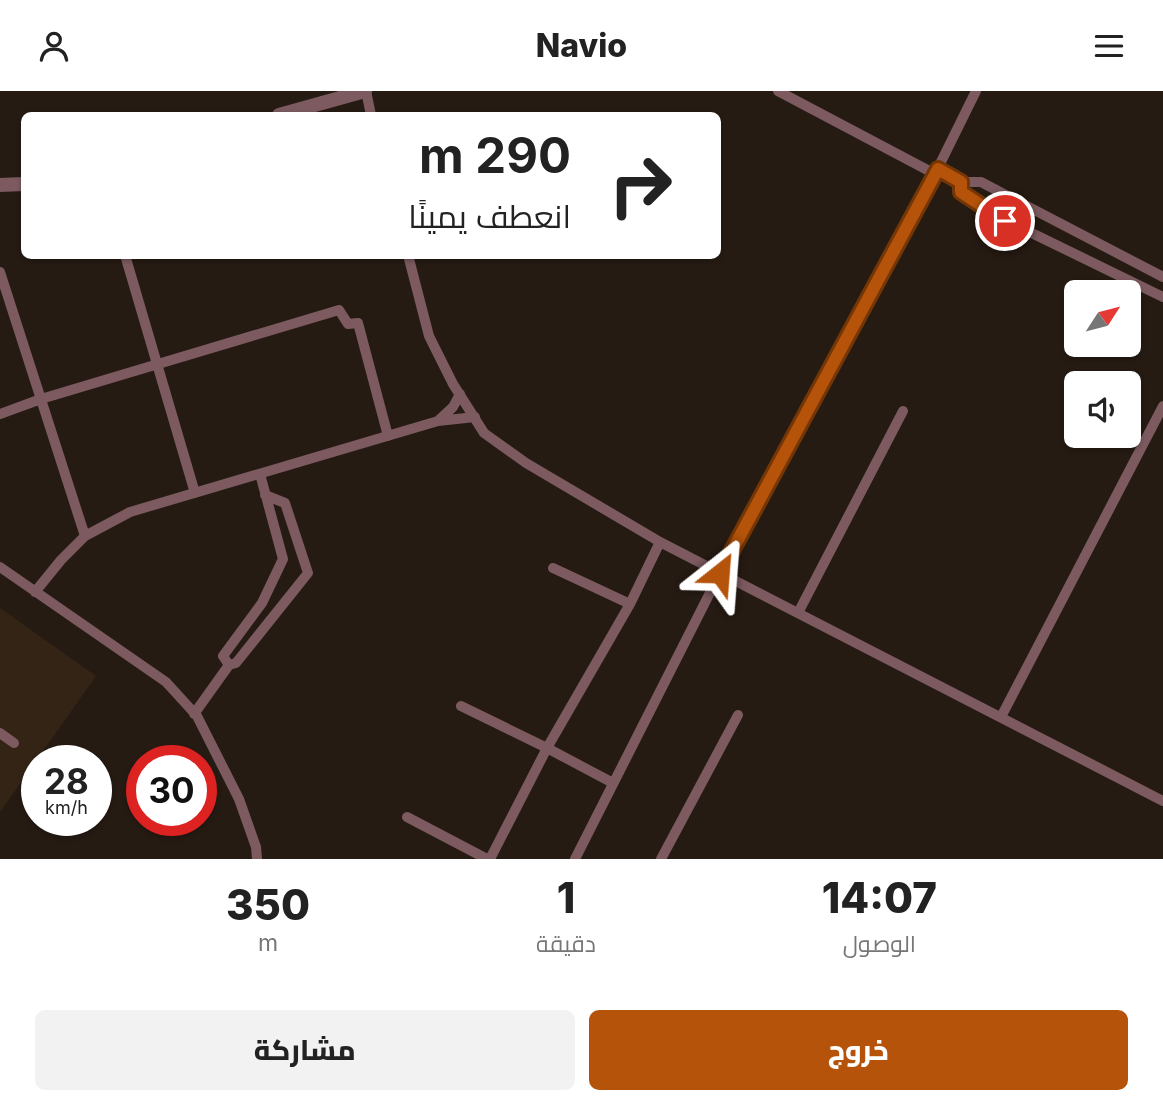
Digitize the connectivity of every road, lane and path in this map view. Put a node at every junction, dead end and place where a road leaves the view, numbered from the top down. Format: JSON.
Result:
{"nodes":[{"id":1,"x":365,"y":91,"type":"edge"},
{"id":2,"x":778,"y":91,"type":"edge"},
{"id":3,"x":976,"y":91,"type":"edge"},
{"id":4,"x":290,"y":112,"type":"edge"},
{"id":5,"x":370,"y":112,"type":"edge"},
{"id":6,"x":936,"y":172,"type":"junction"},
{"id":7,"x":961,"y":182,"type":"junction"},
{"id":8,"x":0,"y":184,"type":"edge"},
{"id":9,"x":21,"y":184,"type":"edge"},
{"id":10,"x":126,"y":259,"type":"edge"},
{"id":11,"x":409,"y":259,"type":"edge"},
{"id":12,"x":0,"y":272,"type":"edge"},
{"id":13,"x":1163,"y":277,"type":"edge"},
{"id":14,"x":1163,"y":296,"type":"edge"},
{"id":15,"x":158,"y":366,"type":"junction"},
{"id":16,"x":460,"y":394,"type":"junction"},
{"id":17,"x":41,"y":399,"type":"junction"},
{"id":18,"x":1163,"y":406,"type":"edge"},
{"id":19,"x":902,"y":411,"type":"dead end"},
{"id":20,"x":0,"y":414,"type":"edge"},
{"id":21,"x":475,"y":417,"type":"junction"},
{"id":22,"x":438,"y":421,"type":"junction"},
{"id":23,"x":388,"y":436,"type":"junction"},
{"id":24,"x":260,"y":474,"type":"junction"},
{"id":25,"x":195,"y":493,"type":"junction"},
{"id":26,"x":265,"y":495,"type":"junction"},
{"id":27,"x":85,"y":536,"type":"junction"},
{"id":28,"x":660,"y":542,"type":"junction"},
{"id":29,"x":0,"y":567,"type":"edge"},
{"id":30,"x":553,"y":568,"type":"dead end"},
{"id":31,"x":720,"y":573,"type":"junction"},
{"id":32,"x":36,"y":592,"type":"junction"},
{"id":33,"x":631,"y":604,"type":"junction"},
{"id":34,"x":798,"y":613,"type":"junction"},
{"id":35,"x":229,"y":664,"type":"junction"},
{"id":36,"x":461,"y":706,"type":"dead end"},
{"id":37,"x":194,"y":714,"type":"junction"},
{"id":38,"x":738,"y":715,"type":"dead end"},
{"id":39,"x":1001,"y":717,"type":"junction"},
{"id":40,"x":0,"y":733,"type":"edge"},
{"id":41,"x":14,"y":743,"type":"dead end"},
{"id":42,"x":547,"y":748,"type":"junction"},
{"id":43,"x":613,"y":783,"type":"junction"},
{"id":44,"x":1163,"y":801,"type":"edge"},
{"id":45,"x":407,"y":817,"type":"dead end"},
{"id":46,"x":257,"y":859,"type":"edge"},
{"id":47,"x":489,"y":859,"type":"edge"},
{"id":48,"x":575,"y":859,"type":"edge"},
{"id":49,"x":661,"y":859,"type":"edge"}],
"edges":[{"from":1,"to":4,"type":"street"},
{"from":1,"to":5,"type":"street"},
{"from":2,"to":6,"type":"street"},
{"from":3,"to":6,"type":"street"},
{"from":6,"to":7,"type":"street"},
{"from":6,"to":31,"type":"street"},
{"from":7,"to":13,"type":"street"},
{"from":7,"to":14,"type":"street"},
{"from":8,"to":9,"type":"street"},
{"from":10,"to":15,"type":"street"},
{"from":11,"to":16,"type":"street"},
{"from":12,"to":17,"type":"street"},
{"from":15,"to":17,"type":"street"},
{"from":15,"to":23,"type":"street"},
{"from":15,"to":25,"type":"street"},
{"from":16,"to":21,"type":"street"},
{"from":16,"to":22,"type":"street"},
{"from":17,"to":20,"type":"street"},
{"from":17,"to":27,"type":"street"},
{"from":18,"to":39,"type":"street"},
{"from":19,"to":34,"type":"street"},
{"from":21,"to":22,"type":"street"},
{"from":21,"to":28,"type":"street"},
{"from":22,"to":23,"type":"street"},
{"from":23,"to":24,"type":"street"},
{"from":24,"to":25,"type":"street"},
{"from":24,"to":26,"type":"street"},
{"from":25,"to":27,"type":"street"},
{"from":26,"to":35,"type":"street"},
{"from":26,"to":35,"type":"street"},
{"from":27,"to":32,"type":"street"},
{"from":28,"to":31,"type":"street"},
{"from":28,"to":33,"type":"street"},
{"from":29,"to":32,"type":"street"},
{"from":30,"to":33,"type":"street"},
{"from":31,"to":34,"type":"street"},
{"from":31,"to":43,"type":"street"},
{"from":32,"to":37,"type":"street"},
{"from":33,"to":42,"type":"street"},
{"from":34,"to":39,"type":"street"},
{"from":35,"to":37,"type":"street"},
{"from":36,"to":42,"type":"street"},
{"from":37,"to":46,"type":"street"},
{"from":38,"to":49,"type":"street"},
{"from":39,"to":44,"type":"street"},
{"from":40,"to":41,"type":"street"},
{"from":42,"to":43,"type":"street"},
{"from":42,"to":47,"type":"street"},
{"from":43,"to":48,"type":"street"},
{"from":45,"to":47,"type":"street"}]}
